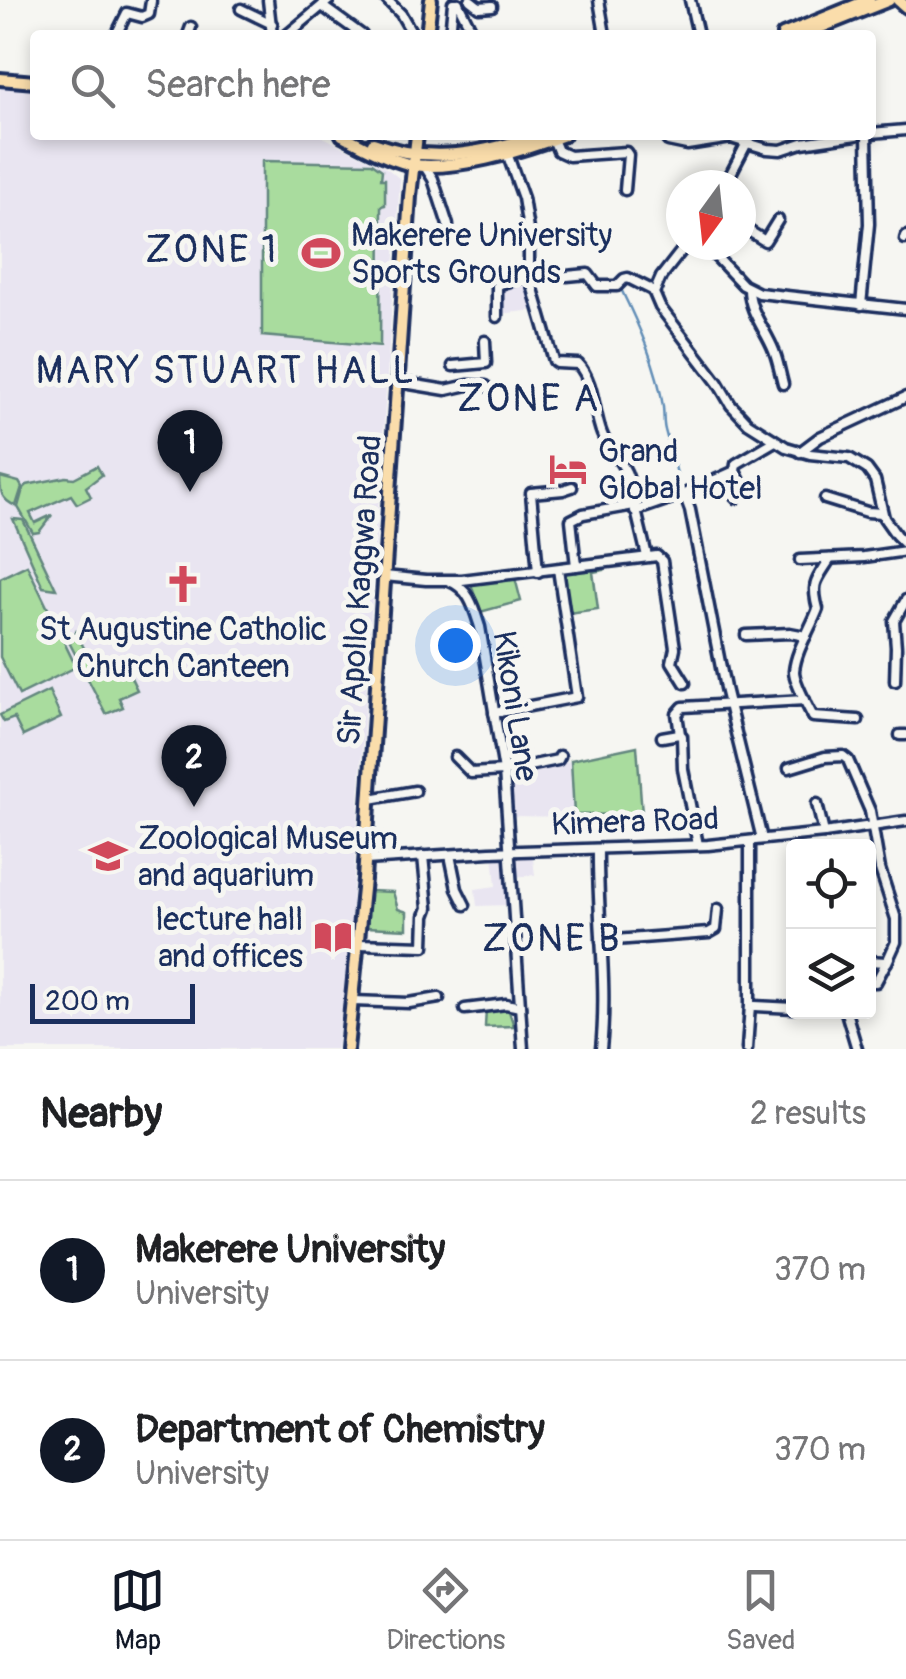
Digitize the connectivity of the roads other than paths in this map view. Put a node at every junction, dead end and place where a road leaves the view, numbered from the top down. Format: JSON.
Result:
{"nodes":[{"id":1,"x":151,"y":0,"type":"edge"},
{"id":2,"x":268,"y":0,"type":"edge"},
{"id":3,"x":387,"y":0,"type":"edge"},
{"id":4,"x":431,"y":0,"type":"edge"},
{"id":5,"x":470,"y":0,"type":"edge"},
{"id":6,"x":599,"y":0,"type":"edge"},
{"id":7,"x":690,"y":0,"type":"edge"},
{"id":8,"x":869,"y":0,"type":"edge"},
{"id":9,"x":889,"y":0,"type":"edge"},
{"id":10,"x":898,"y":0,"type":"edge"},
{"id":11,"x":326,"y":3,"type":"edge"},
{"id":12,"x":492,"y":6,"type":"dead end"},
{"id":13,"x":906,"y":7,"type":"edge"},
{"id":14,"x":241,"y":9,"type":"dead end"},
{"id":15,"x":272,"y":24,"type":"junction"},
{"id":16,"x":119,"y":30,"type":"edge"},
{"id":17,"x":272,"y":30,"type":"edge"},
{"id":18,"x":293,"y":30,"type":"edge"},
{"id":19,"x":356,"y":30,"type":"edge"},
{"id":20,"x":410,"y":30,"type":"edge"},
{"id":21,"x":428,"y":30,"type":"edge"},
{"id":22,"x":450,"y":30,"type":"edge"},
{"id":23,"x":472,"y":30,"type":"edge"},
{"id":24,"x":605,"y":30,"type":"edge"},
{"id":25,"x":697,"y":30,"type":"edge"},
{"id":26,"x":795,"y":30,"type":"edge"},
{"id":27,"x":814,"y":30,"type":"edge"},
{"id":28,"x":0,"y":76,"type":"edge"},
{"id":29,"x":30,"y":79,"type":"edge"},
{"id":30,"x":906,"y":130,"type":"edge"},
{"id":31,"x":876,"y":133,"type":"edge"},
{"id":32,"x":352,"y":140,"type":"edge"},
{"id":33,"x":366,"y":140,"type":"edge"},
{"id":34,"x":416,"y":140,"type":"edge"},
{"id":35,"x":521,"y":140,"type":"edge"},
{"id":36,"x":548,"y":140,"type":"edge"},
{"id":37,"x":558,"y":140,"type":"edge"},
{"id":38,"x":667,"y":140,"type":"edge"},
{"id":39,"x":717,"y":140,"type":"edge"},
{"id":40,"x":748,"y":140,"type":"edge"},
{"id":41,"x":752,"y":140,"type":"edge"},
{"id":42,"x":822,"y":140,"type":"edge"},
{"id":43,"x":869,"y":140,"type":"edge"},
{"id":44,"x":507,"y":153,"type":"junction"},
{"id":45,"x":417,"y":162,"type":"junction"},
{"id":46,"x":733,"y":170,"type":"edge"},
{"id":47,"x":626,"y":190,"type":"dead end"},
{"id":48,"x":778,"y":220,"type":"dead end"},
{"id":49,"x":448,"y":225,"type":"dead end"},
{"id":50,"x":756,"y":236,"type":"edge"},
{"id":51,"x":675,"y":260,"type":"edge"},
{"id":52,"x":720,"y":260,"type":"edge"},
{"id":53,"x":529,"y":276,"type":"junction"},
{"id":54,"x":567,"y":276,"type":"dead end"},
{"id":55,"x":654,"y":289,"type":"junction"},
{"id":56,"x":749,"y":289,"type":"junction"},
{"id":57,"x":861,"y":305,"type":"junction"},
{"id":58,"x":906,"y":310,"type":"edge"},
{"id":59,"x":497,"y":317,"type":"dead end"},
{"id":60,"x":486,"y":342,"type":"dead end"},
{"id":61,"x":452,"y":366,"type":"dead end"},
{"id":62,"x":468,"y":366,"type":"junction"},
{"id":63,"x":398,"y":382,"type":"junction"},
{"id":64,"x":783,"y":384,"type":"dead end"},
{"id":65,"x":464,"y":386,"type":"junction"},
{"id":66,"x":486,"y":386,"type":"dead end"},
{"id":67,"x":906,"y":398,"type":"edge"},
{"id":68,"x":775,"y":442,"type":"junction"},
{"id":69,"x":800,"y":452,"type":"junction"},
{"id":70,"x":735,"y":471,"type":"junction"},
{"id":71,"x":572,"y":487,"type":"dead end"},
{"id":72,"x":684,"y":494,"type":"junction"},
{"id":73,"x":736,"y":498,"type":"dead end"},
{"id":74,"x":825,"y":499,"type":"dead end"},
{"id":75,"x":634,"y":508,"type":"junction"},
{"id":76,"x":882,"y":513,"type":"junction"},
{"id":77,"x":906,"y":548,"type":"edge"},
{"id":78,"x":646,"y":556,"type":"junction"},
{"id":79,"x":800,"y":560,"type":"dead end"},
{"id":80,"x":830,"y":560,"type":"junction"},
{"id":81,"x":576,"y":566,"type":"junction"},
{"id":82,"x":558,"y":570,"type":"junction"},
{"id":83,"x":538,"y":572,"type":"junction"},
{"id":84,"x":384,"y":576,"type":"junction"},
{"id":85,"x":449,"y":581,"type":"junction"},
{"id":86,"x":906,"y":600,"type":"edge"},
{"id":87,"x":746,"y":635,"type":"dead end"},
{"id":88,"x":806,"y":636,"type":"junction"},
{"id":89,"x":894,"y":682,"type":"dead end"},
{"id":90,"x":685,"y":683,"type":"dead end"},
{"id":91,"x":805,"y":700,"type":"junction"},
{"id":92,"x":730,"y":704,"type":"junction"},
{"id":93,"x":494,"y":712,"type":"junction"},
{"id":94,"x":858,"y":720,"type":"dead end"},
{"id":95,"x":680,"y":734,"type":"junction"},
{"id":96,"x":662,"y":736,"type":"dead end"},
{"id":97,"x":560,"y":756,"type":"dead end"},
{"id":98,"x":455,"y":757,"type":"dead end"},
{"id":99,"x":789,"y":768,"type":"dead end"},
{"id":100,"x":504,"y":771,"type":"junction"},
{"id":101,"x":415,"y":791,"type":"dead end"},
{"id":102,"x":370,"y":800,"type":"junction"},
{"id":103,"x":817,"y":804,"type":"dead end"},
{"id":104,"x":906,"y":821,"type":"edge"},
{"id":105,"x":872,"y":826,"type":"junction"},
{"id":106,"x":824,"y":833,"type":"junction"},
{"id":107,"x":762,"y":839,"type":"junction"},
{"id":108,"x":750,"y":841,"type":"junction"},
{"id":109,"x":698,"y":846,"type":"junction"},
{"id":110,"x":598,"y":850,"type":"junction"},
{"id":111,"x":508,"y":851,"type":"junction"},
{"id":112,"x":450,"y":854,"type":"junction"},
{"id":113,"x":423,"y":856,"type":"junction"},
{"id":114,"x":366,"y":860,"type":"junction"},
{"id":115,"x":466,"y":905,"type":"dead end"},
{"id":116,"x":718,"y":909,"type":"dead end"},
{"id":117,"x":901,"y":922,"type":"edge"},
{"id":118,"x":601,"y":941,"type":"junction"},
{"id":119,"x":358,"y":944,"type":"junction"},
{"id":120,"x":876,"y":962,"type":"edge"},
{"id":121,"x":886,"y":963,"type":"junction"},
{"id":122,"x":876,"y":982,"type":"edge"},
{"id":123,"x":440,"y":998,"type":"dead end"},
{"id":124,"x":354,"y":1001,"type":"junction"},
{"id":125,"x":756,"y":1006,"type":"dead end"},
{"id":126,"x":520,"y":1007,"type":"junction"},
{"id":127,"x":786,"y":1008,"type":"edge"},
{"id":128,"x":465,"y":1010,"type":"dead end"},
{"id":129,"x":848,"y":1019,"type":"edge"},
{"id":130,"x":347,"y":1049,"type":"edge"},
{"id":131,"x":523,"y":1049,"type":"edge"},
{"id":132,"x":601,"y":1049,"type":"edge"},
{"id":133,"x":747,"y":1049,"type":"edge"},
{"id":134,"x":858,"y":1049,"type":"edge"}],
"edges":[{"from":1,"to":16,"type":"street"},
{"from":2,"to":15,"type":"street"},
{"from":3,"to":20,"type":"street"},
{"from":4,"to":21,"type":"main road"},
{"from":5,"to":12,"type":"street"},
{"from":6,"to":24,"type":"street"},
{"from":7,"to":25,"type":"street"},
{"from":8,"to":26,"type":"main road"},
{"from":9,"to":27,"type":"main road"},
{"from":10,"to":13,"type":"main road"},
{"from":11,"to":18,"type":"street"},
{"from":11,"to":19,"type":"street"},
{"from":14,"to":15,"type":"street"},
{"from":15,"to":17,"type":"street"},
{"from":22,"to":23,"type":"street"},
{"from":28,"to":29,"type":"main road"},
{"from":30,"to":31,"type":"street"},
{"from":32,"to":45,"type":"main road"},
{"from":33,"to":45,"type":"main road"},
{"from":34,"to":45,"type":"main road","name":"Sir Apollo Kaggwa Road"},
{"from":35,"to":45,"type":"main road"},
{"from":36,"to":44,"type":"main road"},
{"from":37,"to":47,"type":"street"},
{"from":38,"to":39,"type":"street"},
{"from":40,"to":46,"type":"street"},
{"from":41,"to":42,"type":"street"},
{"from":43,"to":57,"type":"street"},
{"from":44,"to":45,"type":"main road"},
{"from":44,"to":53,"type":"street"},
{"from":45,"to":49,"type":"street"},
{"from":45,"to":63,"type":"main road","name":"Sir Apollo Kaggwa Road"},
{"from":48,"to":50,"type":"street"},
{"from":51,"to":55,"type":"street"},
{"from":52,"to":56,"type":"street"},
{"from":53,"to":59,"type":"street"},
{"from":53,"to":75,"type":"street"},
{"from":54,"to":55,"type":"street"},
{"from":55,"to":68,"type":"street"},
{"from":56,"to":57,"type":"street"},
{"from":56,"to":64,"type":"street"},
{"from":57,"to":58,"type":"street"},
{"from":60,"to":62,"type":"street"},
{"from":61,"to":62,"type":"street"},
{"from":62,"to":65,"type":"street"},
{"from":63,"to":65,"type":"street"},
{"from":63,"to":84,"type":"main road","name":"Sir Apollo Kaggwa Road"},
{"from":65,"to":66,"type":"street"},
{"from":67,"to":69,"type":"street"},
{"from":68,"to":69,"type":"street"},
{"from":68,"to":70,"type":"street"},
{"from":69,"to":76,"type":"street"},
{"from":70,"to":72,"type":"street"},
{"from":70,"to":73,"type":"street"},
{"from":71,"to":83,"type":"street"},
{"from":72,"to":75,"type":"street"},
{"from":72,"to":92,"type":"street"},
{"from":74,"to":76,"type":"street"},
{"from":75,"to":78,"type":"street"},
{"from":75,"to":81,"type":"street"},
{"from":76,"to":77,"type":"street"},
{"from":77,"to":80,"type":"street"},
{"from":78,"to":81,"type":"street"},
{"from":78,"to":90,"type":"street"},
{"from":79,"to":80,"type":"street"},
{"from":80,"to":88,"type":"street"},
{"from":81,"to":82,"type":"street"},
{"from":82,"to":83,"type":"street"},
{"from":82,"to":93,"type":"street"},
{"from":83,"to":85,"type":"street"},
{"from":84,"to":85,"type":"street"},
{"from":84,"to":102,"type":"main road","name":"Sir Apollo Kaggwa Road"},
{"from":85,"to":93,"type":"street","name":"Kikoni Lane"},
{"from":86,"to":89,"type":"street"},
{"from":87,"to":88,"type":"street"},
{"from":88,"to":91,"type":"street"},
{"from":91,"to":92,"type":"street"},
{"from":91,"to":94,"type":"street"},
{"from":92,"to":95,"type":"street"},
{"from":92,"to":107,"type":"street"},
{"from":93,"to":100,"type":"street","name":"Kikoni Lane"},
{"from":95,"to":96,"type":"street"},
{"from":95,"to":109,"type":"street"},
{"from":97,"to":100,"type":"street"},
{"from":98,"to":100,"type":"street"},
{"from":99,"to":105,"type":"street"},
{"from":100,"to":111,"type":"street","name":"Kikoni Lane"},
{"from":101,"to":102,"type":"street"},
{"from":102,"to":114,"type":"main road","name":"Sir Apollo Kaggwa Road"},
{"from":103,"to":106,"type":"street"},
{"from":104,"to":105,"type":"street","name":"Kimera Road"},
{"from":105,"to":106,"type":"street","name":"Kimera Road"},
{"from":105,"to":117,"type":"street"},
{"from":106,"to":107,"type":"street","name":"Kimera Road"},
{"from":107,"to":108,"type":"street","name":"Kimera Road"},
{"from":108,"to":109,"type":"street","name":"Kimera Road"},
{"from":108,"to":133,"type":"street"},
{"from":109,"to":110,"type":"street","name":"Kimera Road"},
{"from":110,"to":111,"type":"street","name":"Kimera Road"},
{"from":110,"to":118,"type":"street"},
{"from":111,"to":112,"type":"street","name":"Kimera Road"},
{"from":111,"to":126,"type":"street","name":"Kikoni Lane"},
{"from":112,"to":113,"type":"street","name":"Kimera Road"},
{"from":112,"to":115,"type":"street"},
{"from":113,"to":114,"type":"street","name":"Kimera Road"},
{"from":113,"to":119,"type":"street"},
{"from":114,"to":119,"type":"main road","name":"Sir Apollo Kaggwa Road"},
{"from":116,"to":118,"type":"street"},
{"from":117,"to":121,"type":"street"},
{"from":118,"to":132,"type":"street"},
{"from":119,"to":124,"type":"main road","name":"Sir Apollo Kaggwa Road"},
{"from":120,"to":121,"type":"street"},
{"from":121,"to":122,"type":"street"},
{"from":123,"to":124,"type":"street"},
{"from":124,"to":130,"type":"main road","name":"Sir Apollo Kaggwa Road"},
{"from":125,"to":127,"type":"street"},
{"from":126,"to":128,"type":"street"},
{"from":126,"to":131,"type":"street","name":"Kikoni Lane"},
{"from":129,"to":134,"type":"street"}]}
